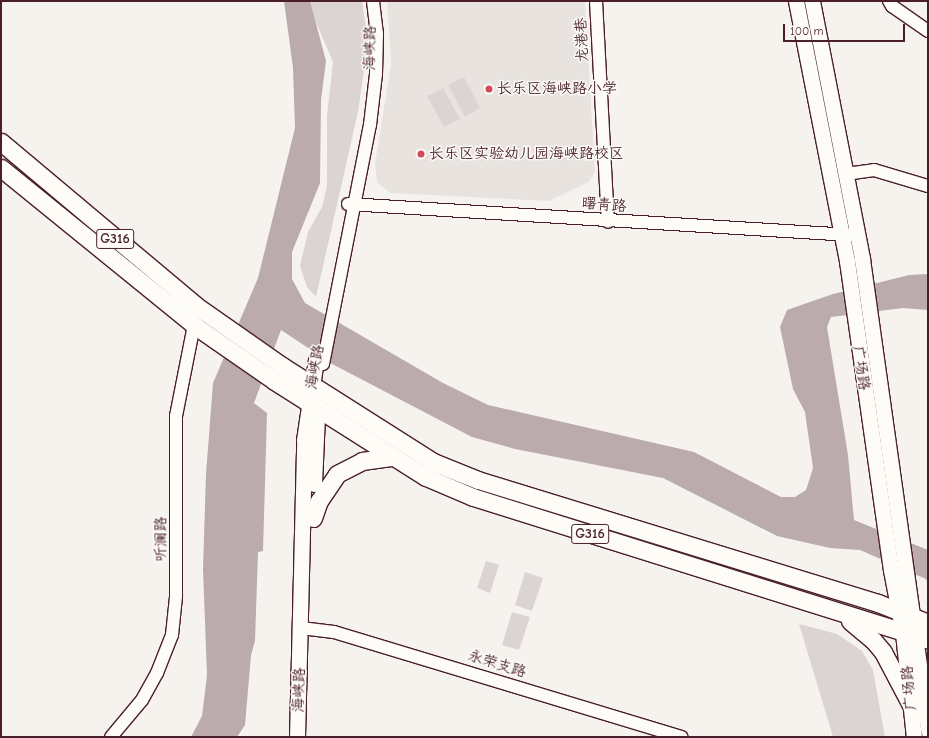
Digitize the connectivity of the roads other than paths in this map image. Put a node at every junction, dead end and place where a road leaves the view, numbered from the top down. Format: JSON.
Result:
{"nodes":[{"id":1,"x":368,"y":1,"type":"edge"},
{"id":2,"x":373,"y":1,"type":"edge"},
{"id":3,"x":596,"y":1,"type":"edge"},
{"id":4,"x":796,"y":1,"type":"edge"},
{"id":5,"x":812,"y":1,"type":"edge"},
{"id":6,"x":889,"y":1,"type":"edge"},
{"id":7,"x":928,"y":31,"type":"edge"},
{"id":8,"x":1,"y":142,"type":"edge"},
{"id":9,"x":1,"y":168,"type":"edge"},
{"id":10,"x":846,"y":174,"type":"junction"},
{"id":11,"x":928,"y":186,"type":"edge"},
{"id":12,"x":351,"y":204,"type":"junction"},
{"id":13,"x":608,"y":222,"type":"junction"},
{"id":14,"x":842,"y":234,"type":"junction"},
{"id":15,"x":858,"y":235,"type":"junction"},
{"id":16,"x":194,"y":325,"type":"junction"},
{"id":17,"x":320,"y":362,"type":"joint"},
{"id":18,"x":316,"y":388,"type":"junction"},
{"id":19,"x":313,"y":406,"type":"junction"},
{"id":20,"x":391,"y":457,"type":"junction"},
{"id":21,"x":313,"y":518,"type":"junction"},
{"id":22,"x":836,"y":613,"type":"junction"},
{"id":23,"x":914,"y":617,"type":"edge"},
{"id":24,"x":306,"y":628,"type":"junction"},
{"id":25,"x":916,"y":637,"type":"edge"},
{"id":26,"x":921,"y":706,"type":"edge"},
{"id":27,"x":928,"y":731,"type":"edge"},
{"id":28,"x":111,"y":737,"type":"edge"},
{"id":29,"x":297,"y":737,"type":"edge"},
{"id":30,"x":306,"y":737,"type":"edge"},
{"id":31,"x":682,"y":737,"type":"edge"},
{"id":32,"x":914,"y":737,"type":"edge"}],
"edges":[{"from":1,"to":12,"type":"street","name":"海峡路"},
{"from":2,"to":12,"type":"street","name":"海峡路"},
{"from":3,"to":13,"type":"street","name":"龙港巷"},
{"from":4,"to":14,"type":"main road","name":"广场路"},
{"from":5,"to":10,"type":"main road","name":"广场路"},
{"from":6,"to":7,"type":"street"},
{"from":8,"to":18,"type":"highway","number":"G316"},
{"from":9,"to":16,"type":"highway","number":"G316"},
{"from":10,"to":11,"type":"street"},
{"from":10,"to":15,"type":"main road","name":"广场路"},
{"from":12,"to":13,"type":"street","name":"曙青路"},
{"from":12,"to":17,"type":"street","name":"海峡路"},
{"from":13,"to":14,"type":"street","name":"曙青路"},
{"from":14,"to":15,"type":"street","name":"曙青路"},
{"from":14,"to":23,"type":"main road","name":"广场路"},
{"from":15,"to":23,"type":"main road","name":"广场路"},
{"from":16,"to":19,"type":"highway","number":"G316"},
{"from":16,"to":28,"type":"street","name":"听澜路"},
{"from":17,"to":18,"type":"main road","name":"海峡路"},
{"from":18,"to":19,"type":"main road","name":"海峡路"},
{"from":18,"to":23,"type":"highway","number":"G316"},
{"from":19,"to":20,"type":"highway","number":"G316"},
{"from":19,"to":21,"type":"main road","name":"海峡路"},
{"from":19,"to":24,"type":"main road","name":"海峡路"},
{"from":20,"to":21,"type":"highway"},
{"from":20,"to":22,"type":"highway","number":"G316"},
{"from":21,"to":24,"type":"main road","name":"海峡路"},
{"from":22,"to":25,"type":"highway","number":"G316"},
{"from":22,"to":26,"type":"highway"},
{"from":23,"to":25,"type":"main road","name":"广场路"},
{"from":24,"to":29,"type":"main road","name":"海峡路"},
{"from":24,"to":30,"type":"main road","name":"海峡路"},
{"from":24,"to":31,"type":"street","name":"永荣支路"},
{"from":25,"to":26,"type":"main road","name":"广场路"},
{"from":26,"to":27,"type":"main road","name":"广场路"},
{"from":26,"to":32,"type":"main road","name":"广场路"}]}
